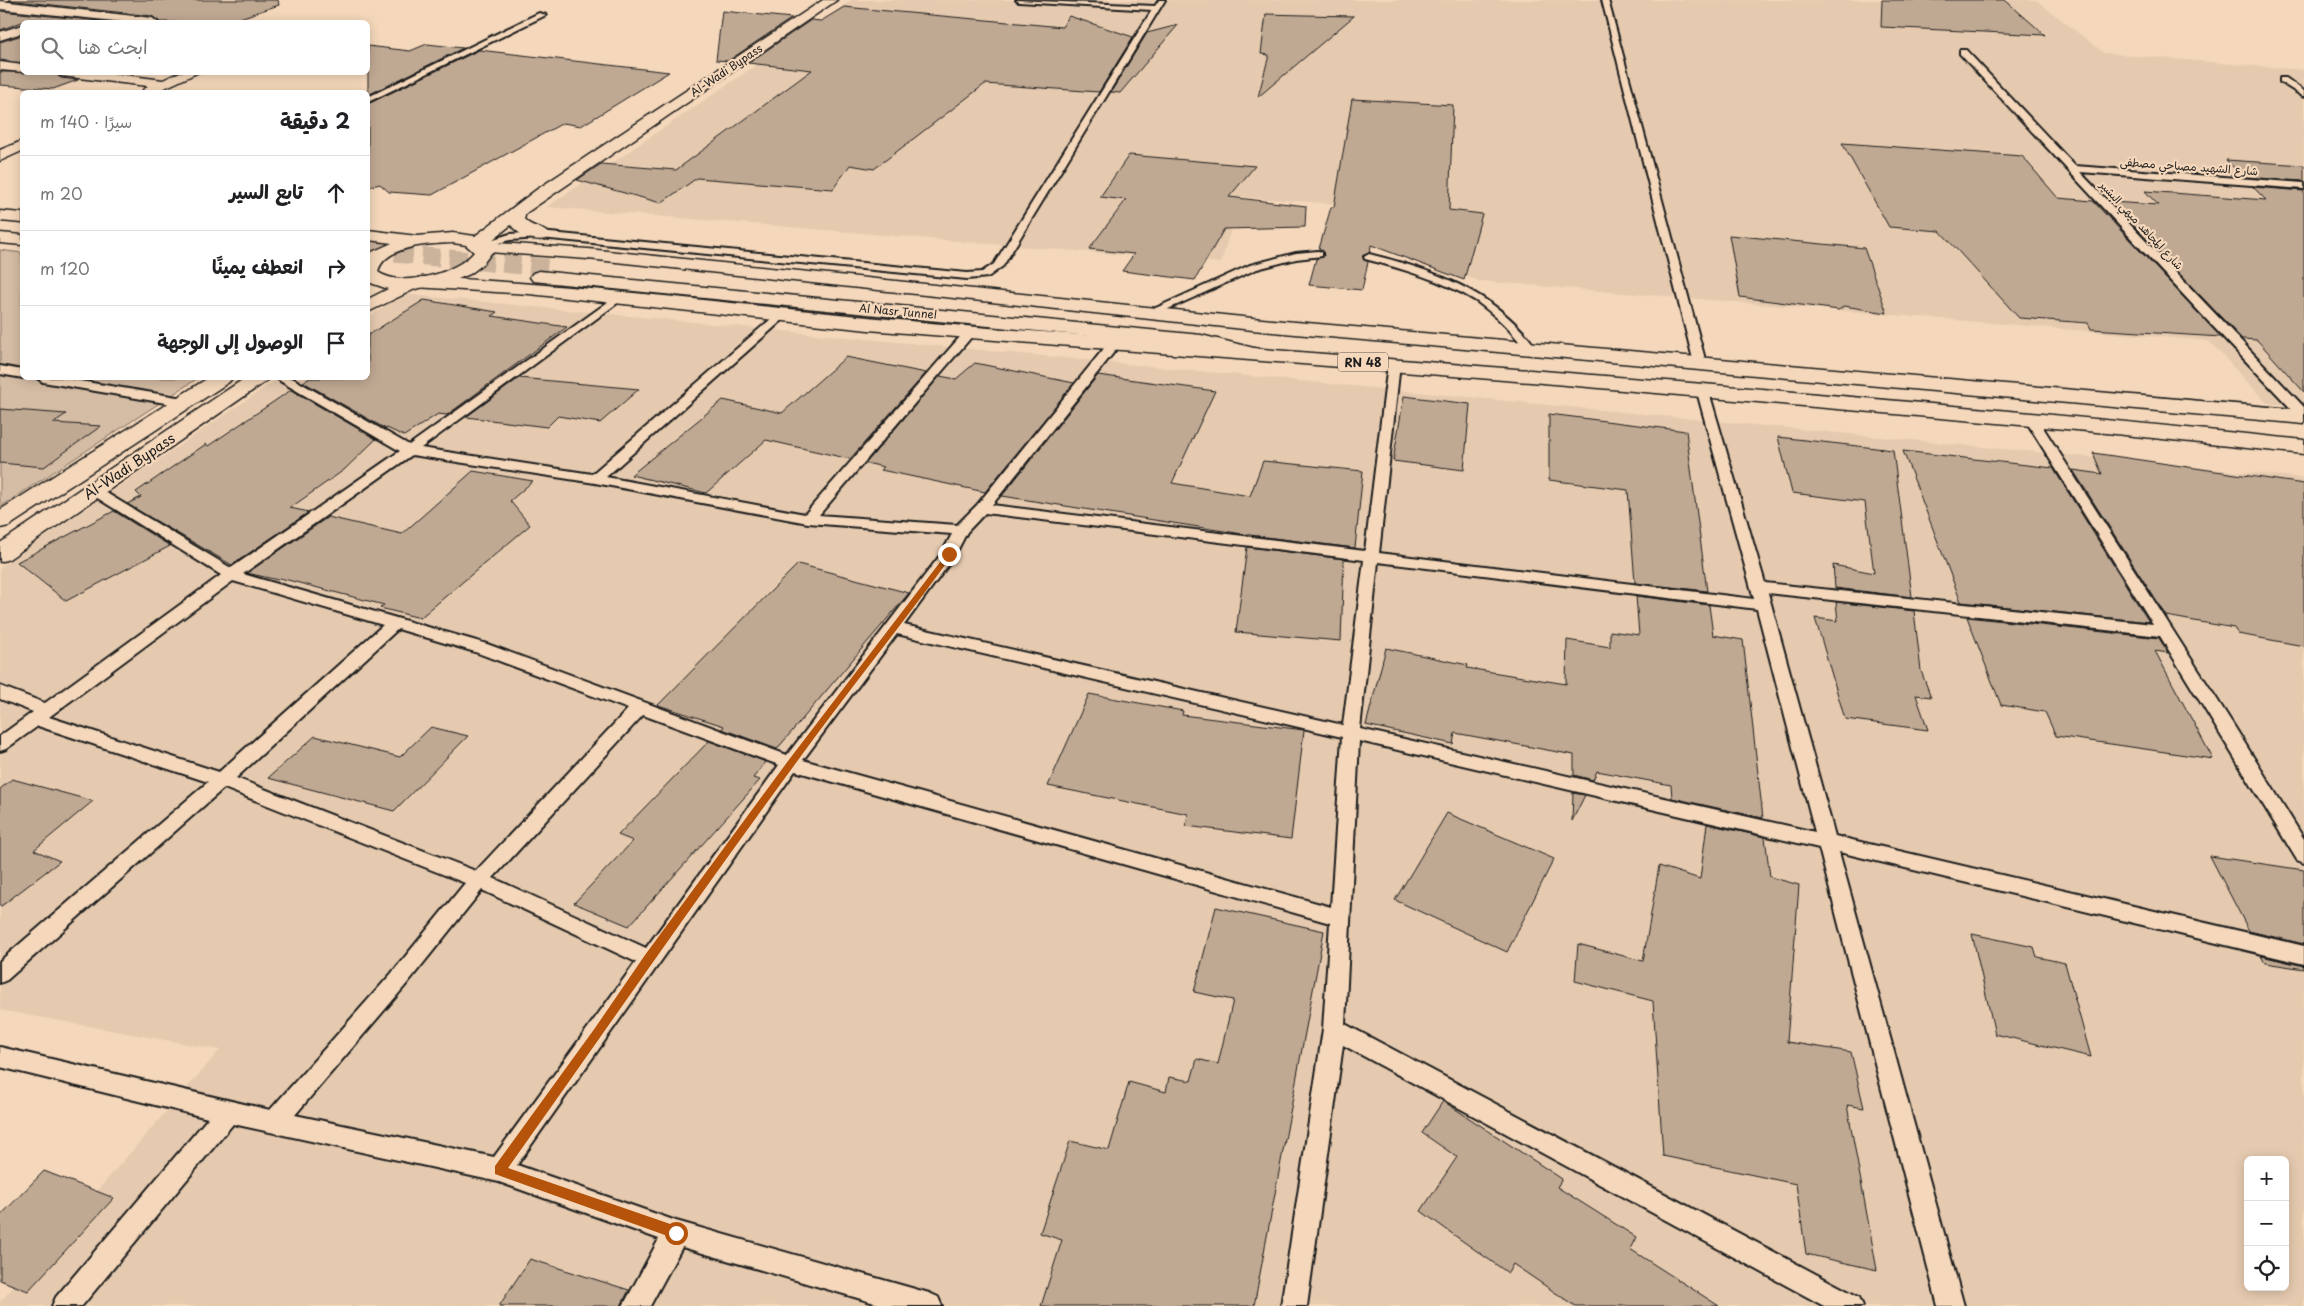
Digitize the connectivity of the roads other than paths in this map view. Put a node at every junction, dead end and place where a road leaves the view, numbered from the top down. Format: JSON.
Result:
{"nodes":[{"id":1,"x":831,"y":0,"type":"edge"},
{"id":2,"x":1019,"y":0,"type":"edge"},
{"id":3,"x":1605,"y":0,"type":"edge"},
{"id":4,"x":1160,"y":4,"type":"edge"},
{"id":5,"x":99,"y":5,"type":"dead end"},
{"id":6,"x":0,"y":6,"type":"edge"},
{"id":7,"x":74,"y":13,"type":"junction"},
{"id":8,"x":542,"y":15,"type":"dead end"},
{"id":9,"x":50,"y":20,"type":"edge"},
{"id":10,"x":135,"y":20,"type":"edge"},
{"id":11,"x":20,"y":30,"type":"edge"},
{"id":12,"x":0,"y":36,"type":"edge"},
{"id":13,"x":1963,"y":52,"type":"dead end"},
{"id":14,"x":0,"y":66,"type":"edge"},
{"id":15,"x":20,"y":68,"type":"edge"},
{"id":16,"x":87,"y":75,"type":"edge"},
{"id":17,"x":186,"y":75,"type":"edge"},
{"id":18,"x":2283,"y":80,"type":"dead end"},
{"id":19,"x":166,"y":84,"type":"junction"},
{"id":20,"x":150,"y":90,"type":"edge"},
{"id":21,"x":2304,"y":95,"type":"edge"},
{"id":22,"x":370,"y":99,"type":"edge"},
{"id":23,"x":622,"y":139,"type":"junction"},
{"id":24,"x":20,"y":147,"type":"edge"},
{"id":25,"x":0,"y":156,"type":"edge"},
{"id":26,"x":2073,"y":169,"type":"junction"},
{"id":27,"x":2304,"y":186,"type":"edge"},
{"id":28,"x":0,"y":201,"type":"edge"},
{"id":29,"x":20,"y":203,"type":"edge"},
{"id":30,"x":518,"y":214,"type":"junction"},
{"id":31,"x":0,"y":216,"type":"edge"},
{"id":32,"x":20,"y":218,"type":"edge"},
{"id":33,"x":0,"y":224,"type":"edge"},
{"id":34,"x":20,"y":226,"type":"edge"},
{"id":35,"x":370,"y":235,"type":"edge"},
{"id":36,"x":540,"y":235,"type":"junction"},
{"id":37,"x":0,"y":238,"type":"edge"},
{"id":38,"x":442,"y":238,"type":"junction"},
{"id":39,"x":20,"y":240,"type":"edge"},
{"id":40,"x":418,"y":241,"type":"junction"},
{"id":41,"x":479,"y":245,"type":"junction"},
{"id":42,"x":1318,"y":254,"type":"dead end"},
{"id":43,"x":1369,"y":257,"type":"dead end"},
{"id":44,"x":370,"y":265,"type":"edge"},
{"id":45,"x":370,"y":276,"type":"edge"},
{"id":46,"x":417,"y":283,"type":"junction"},
{"id":47,"x":619,"y":297,"type":"junction"},
{"id":48,"x":370,"y":305,"type":"edge"},
{"id":49,"x":1153,"y":312,"type":"junction"},
{"id":50,"x":783,"y":314,"type":"junction"},
{"id":51,"x":1262,"y":325,"type":"junction"},
{"id":52,"x":970,"y":332,"type":"junction"},
{"id":53,"x":1114,"y":344,"type":"junction"},
{"id":54,"x":1531,"y":349,"type":"junction"},
{"id":55,"x":1256,"y":354,"type":"junction"},
{"id":56,"x":1700,"y":363,"type":"junction"},
{"id":57,"x":1394,"y":364,"type":"junction"},
{"id":58,"x":0,"y":370,"type":"edge"},
{"id":59,"x":20,"y":374,"type":"edge"},
{"id":60,"x":1543,"y":377,"type":"junction"},
{"id":61,"x":55,"y":380,"type":"edge"},
{"id":62,"x":219,"y":380,"type":"edge"},
{"id":63,"x":255,"y":380,"type":"edge"},
{"id":64,"x":287,"y":380,"type":"edge"},
{"id":65,"x":1943,"y":384,"type":"junction"},
{"id":66,"x":1702,"y":392,"type":"junction"},
{"id":67,"x":183,"y":402,"type":"junction"},
{"id":68,"x":1958,"y":414,"type":"junction"},
{"id":69,"x":2304,"y":415,"type":"edge"},
{"id":70,"x":2032,"y":420,"type":"junction"},
{"id":71,"x":2304,"y":447,"type":"edge"},
{"id":72,"x":408,"y":450,"type":"junction"},
{"id":73,"x":595,"y":479,"type":"junction"},
{"id":74,"x":93,"y":491,"type":"junction"},
{"id":75,"x":982,"y":508,"type":"junction"},
{"id":76,"x":808,"y":518,"type":"junction"},
{"id":77,"x":0,"y":521,"type":"edge"},
{"id":78,"x":961,"y":530,"type":"junction"},
{"id":79,"x":0,"y":554,"type":"edge"},
{"id":80,"x":1371,"y":557,"type":"junction"},
{"id":81,"x":231,"y":575,"type":"junction"},
{"id":82,"x":1761,"y":596,"type":"junction"},
{"id":83,"x":395,"y":623,"type":"junction"},
{"id":84,"x":894,"y":628,"type":"junction"},
{"id":85,"x":2166,"y":631,"type":"junction"},
{"id":86,"x":0,"y":692,"type":"edge"},
{"id":87,"x":640,"y":707,"type":"junction"},
{"id":88,"x":41,"y":715,"type":"junction"},
{"id":89,"x":1351,"y":734,"type":"junction"},
{"id":90,"x":0,"y":745,"type":"edge"},
{"id":91,"x":791,"y":763,"type":"junction"},
{"id":92,"x":222,"y":780,"type":"junction"},
{"id":93,"x":1827,"y":842,"type":"junction"},
{"id":94,"x":2304,"y":855,"type":"edge"},
{"id":95,"x":479,"y":880,"type":"junction"},
{"id":96,"x":1342,"y":918,"type":"junction"},
{"id":97,"x":2304,"y":955,"type":"edge"},
{"id":98,"x":648,"y":958,"type":"junction"},
{"id":99,"x":0,"y":974,"type":"edge"},
{"id":100,"x":1334,"y":1030,"type":"junction"},
{"id":101,"x":0,"y":1057,"type":"edge"},
{"id":102,"x":228,"y":1112,"type":"junction"},
{"id":103,"x":275,"y":1121,"type":"junction"},
{"id":104,"x":499,"y":1170,"type":"junction"},
{"id":105,"x":676,"y":1233,"type":"junction"},
{"id":106,"x":64,"y":1306,"type":"edge"},
{"id":107,"x":636,"y":1306,"type":"edge"},
{"id":108,"x":929,"y":1306,"type":"edge"},
{"id":109,"x":1294,"y":1306,"type":"edge"},
{"id":110,"x":1850,"y":1306,"type":"edge"},
{"id":111,"x":1951,"y":1306,"type":"edge"}],
"edges":[{"from":1,"to":23,"type":"main road","name":"Al-Wadi Bypass"},
{"from":2,"to":4,"type":"lane"},
{"from":3,"to":56,"type":"lane"},
{"from":4,"to":36,"type":"lane"},
{"from":5,"to":7,"type":"main road"},
{"from":6,"to":7,"type":"main road"},
{"from":7,"to":9,"type":"main road"},
{"from":7,"to":10,"type":"main road"},
{"from":8,"to":22,"type":"lane"},
{"from":11,"to":12,"type":"main road"},
{"from":13,"to":26,"type":"lane","name":"شارع المجاهد ميهي البشير"},
{"from":14,"to":15,"type":"main road"},
{"from":16,"to":19,"type":"main road"},
{"from":17,"to":19,"type":"main road"},
{"from":18,"to":21,"type":"lane"},
{"from":19,"to":20,"type":"main road"},
{"from":23,"to":30,"type":"main road","name":"Al-Wadi Bypass"},
{"from":23,"to":38,"type":"main road","name":"Al-Wadi Bypass"},
{"from":24,"to":25,"type":"main road"},
{"from":26,"to":27,"type":"lane","name":"شارع الشهيد مصباحي مصطفى"},
{"from":26,"to":69,"type":"lane","name":"شارع المجاهد ميهي البشير"},
{"from":28,"to":29,"type":"main road"},
{"from":30,"to":36,"type":"main road"},
{"from":30,"to":41,"type":"main road","name":"Al-Wadi Bypass"},
{"from":31,"to":32,"type":"main road"},
{"from":33,"to":34,"type":"main road"},
{"from":35,"to":40,"type":"main road"},
{"from":36,"to":41,"type":"lane"},
{"from":37,"to":39,"type":"main road"},
{"from":38,"to":40,"type":"main road"},
{"from":38,"to":41,"type":"main road"},
{"from":40,"to":44,"type":"main road"},
{"from":41,"to":46,"type":"main road"},
{"from":41,"to":49,"type":"main road","number":"RN 48"},
{"from":42,"to":49,"type":"lane"},
{"from":43,"to":54,"type":"lane"},
{"from":45,"to":46,"type":"main road"},
{"from":46,"to":47,"type":"main road","number":"RN 48"},
{"from":46,"to":48,"type":"main road"},
{"from":47,"to":50,"type":"main road","number":"RN 48"},
{"from":47,"to":72,"type":"lane"},
{"from":49,"to":51,"type":"main road","number":"RN 48"},
{"from":50,"to":52,"type":"main road","number":"RN 48"},
{"from":50,"to":73,"type":"lane"},
{"from":51,"to":54,"type":"main road","number":"RN 48"},
{"from":51,"to":55,"type":"main road","name":"Al Nasr Tunnel"},
{"from":52,"to":53,"type":"main road","number":"RN 48"},
{"from":52,"to":76,"type":"lane"},
{"from":53,"to":55,"type":"main road","number":"RN 48"},
{"from":53,"to":75,"type":"lane"},
{"from":54,"to":56,"type":"main road","number":"RN 48"},
{"from":54,"to":60,"type":"main road"},
{"from":55,"to":57,"type":"main road","number":"RN 48"},
{"from":56,"to":65,"type":"main road","number":"RN 48"},
{"from":57,"to":60,"type":"main road","number":"RN 48"},
{"from":57,"to":80,"type":"lane"},
{"from":58,"to":59,"type":"lane"},
{"from":60,"to":66,"type":"main road","number":"RN 48"},
{"from":61,"to":67,"type":"lane"},
{"from":62,"to":67,"type":"main road","name":"Al-Wadi Bypass"},
{"from":63,"to":74,"type":"main road","name":"Al-Wadi Bypass"},
{"from":64,"to":72,"type":"lane"},
{"from":65,"to":68,"type":"main road"},
{"from":65,"to":69,"type":"main road","number":"RN 48"},
{"from":66,"to":68,"type":"main road","number":"RN 48"},
{"from":66,"to":82,"type":"lane"},
{"from":67,"to":77,"type":"main road","name":"Al-Wadi Bypass"},
{"from":68,"to":70,"type":"main road","number":"RN 48"},
{"from":70,"to":71,"type":"main road","number":"RN 48"},
{"from":70,"to":85,"type":"lane"},
{"from":72,"to":73,"type":"lane"},
{"from":72,"to":81,"type":"lane"},
{"from":73,"to":76,"type":"lane"},
{"from":74,"to":79,"type":"main road","name":"Al-Wadi Bypass"},
{"from":74,"to":81,"type":"lane"},
{"from":75,"to":78,"type":"lane"},
{"from":75,"to":80,"type":"lane"},
{"from":76,"to":78,"type":"lane"},
{"from":78,"to":84,"type":"lane"},
{"from":80,"to":82,"type":"lane"},
{"from":80,"to":89,"type":"lane"},
{"from":81,"to":83,"type":"lane"},
{"from":81,"to":88,"type":"lane"},
{"from":82,"to":85,"type":"lane"},
{"from":82,"to":93,"type":"lane"},
{"from":83,"to":87,"type":"lane"},
{"from":83,"to":92,"type":"lane"},
{"from":84,"to":89,"type":"lane"},
{"from":84,"to":91,"type":"lane"},
{"from":85,"to":94,"type":"lane"},
{"from":86,"to":88,"type":"lane"},
{"from":87,"to":91,"type":"lane"},
{"from":87,"to":95,"type":"lane"},
{"from":88,"to":90,"type":"lane"},
{"from":88,"to":92,"type":"lane"},
{"from":89,"to":93,"type":"lane"},
{"from":89,"to":96,"type":"lane"},
{"from":91,"to":96,"type":"lane"},
{"from":91,"to":98,"type":"lane"},
{"from":92,"to":95,"type":"lane"},
{"from":92,"to":99,"type":"lane"},
{"from":93,"to":97,"type":"lane"},
{"from":93,"to":111,"type":"lane"},
{"from":95,"to":98,"type":"lane"},
{"from":95,"to":103,"type":"lane"},
{"from":96,"to":100,"type":"lane"},
{"from":98,"to":104,"type":"lane"},
{"from":100,"to":109,"type":"lane"},
{"from":100,"to":110,"type":"lane"},
{"from":101,"to":102,"type":"lane"},
{"from":102,"to":103,"type":"lane"},
{"from":102,"to":106,"type":"lane"},
{"from":103,"to":104,"type":"lane"},
{"from":104,"to":105,"type":"lane"},
{"from":105,"to":107,"type":"lane"},
{"from":105,"to":108,"type":"lane"}]}
